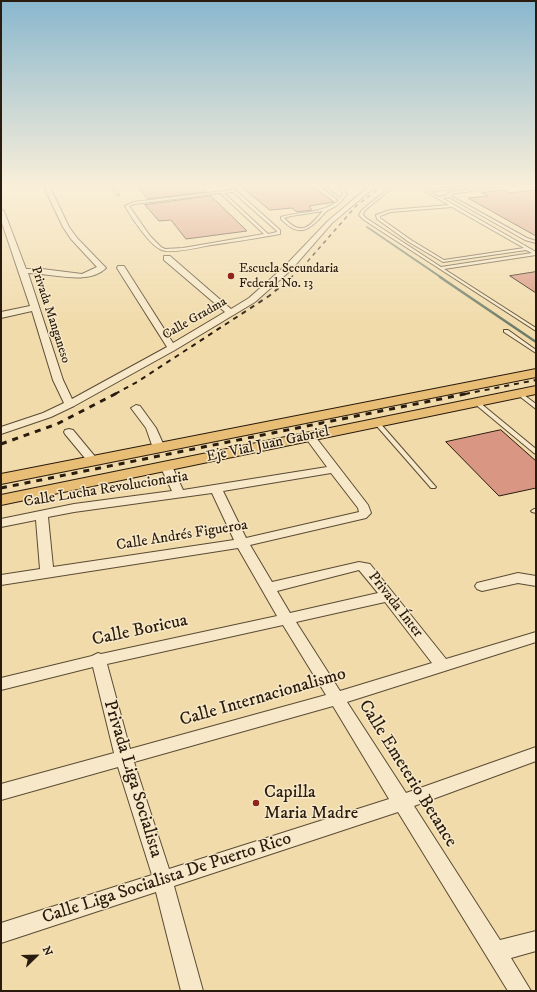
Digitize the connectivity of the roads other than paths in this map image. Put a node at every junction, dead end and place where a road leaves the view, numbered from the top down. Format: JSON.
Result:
{"nodes":[{"id":1,"x":9,"y":233,"type":"edge"},
{"id":2,"x":70,"y":233,"type":"edge"},
{"id":3,"x":147,"y":233,"type":"edge"},
{"id":4,"x":277,"y":233,"type":"edge"},
{"id":5,"x":319,"y":233,"type":"edge"},
{"id":6,"x":386,"y":233,"type":"edge"},
{"id":7,"x":398,"y":233,"type":"edge"},
{"id":8,"x":499,"y":233,"type":"edge"},
{"id":9,"x":516,"y":233,"type":"edge"},
{"id":10,"x":267,"y":235,"type":"joint"},
{"id":11,"x":536,"y":242,"type":"edge"},
{"id":12,"x":526,"y":249,"type":"junction"},
{"id":13,"x":536,"y":254,"type":"edge"},
{"id":14,"x":167,"y":258,"type":"dead end"},
{"id":15,"x":121,"y":268,"type":"dead end"},
{"id":16,"x":441,"y":268,"type":"junction"},
{"id":17,"x":23,"y":271,"type":"junction"},
{"id":18,"x":34,"y":308,"type":"junction"},
{"id":19,"x":231,"y":313,"type":"junction"},
{"id":20,"x":1,"y":315,"type":"edge"},
{"id":21,"x":536,"y":330,"type":"edge"},
{"id":22,"x":506,"y":331,"type":"dead end"},
{"id":23,"x":172,"y":348,"type":"junction"},
{"id":24,"x":536,"y":352,"type":"edge"},
{"id":25,"x":536,"y":373,"type":"edge"},
{"id":26,"x":528,"y":392,"type":"edge"},
{"id":27,"x":477,"y":402,"type":"junction"},
{"id":28,"x":70,"y":404,"type":"junction"},
{"id":29,"x":536,"y":407,"type":"edge"},
{"id":30,"x":136,"y":408,"type":"dead end"},
{"id":31,"x":377,"y":423,"type":"junction"},
{"id":32,"x":1,"y":431,"type":"edge"},
{"id":33,"x":69,"y":432,"type":"dead end"},
{"id":34,"x":310,"y":437,"type":"junction"},
{"id":35,"x":159,"y":448,"type":"junction"},
{"id":36,"x":536,"y":452,"type":"edge"},
{"id":37,"x":93,"y":461,"type":"junction"},
{"id":38,"x":166,"y":466,"type":"junction"},
{"id":39,"x":334,"y":469,"type":"junction"},
{"id":40,"x":1,"y":479,"type":"edge"},
{"id":41,"x":434,"y":487,"type":"dead end"},
{"id":42,"x":216,"y":489,"type":"junction"},
{"id":43,"x":179,"y":494,"type":"junction"},
{"id":44,"x":1,"y":500,"type":"edge"},
{"id":45,"x":42,"y":514,"type":"junction"},
{"id":46,"x":1,"y":522,"type":"edge"},
{"id":47,"x":242,"y":544,"type":"junction"},
{"id":48,"x":47,"y":573,"type":"junction"},
{"id":49,"x":1,"y":580,"type":"edge"},
{"id":50,"x":536,"y":581,"type":"edge"},
{"id":51,"x":482,"y":586,"type":"dead end"},
{"id":52,"x":268,"y":588,"type":"junction"},
{"id":53,"x":388,"y":596,"type":"junction"},
{"id":54,"x":287,"y":620,"type":"junction"},
{"id":55,"x":535,"y":637,"type":"edge"},
{"id":56,"x":98,"y":659,"type":"junction"},
{"id":57,"x":442,"y":665,"type":"junction"},
{"id":58,"x":1,"y":684,"type":"edge"},
{"id":59,"x":336,"y":699,"type":"junction"},
{"id":60,"x":536,"y":754,"type":"edge"},
{"id":61,"x":124,"y":757,"type":"junction"},
{"id":62,"x":1,"y":792,"type":"edge"},
{"id":63,"x":401,"y":803,"type":"junction"},
{"id":64,"x":163,"y":880,"type":"junction"},
{"id":65,"x":1,"y":933,"type":"edge"},
{"id":66,"x":536,"y":940,"type":"edge"},
{"id":67,"x":496,"y":952,"type":"junction"},
{"id":68,"x":192,"y":991,"type":"edge"},
{"id":69,"x":520,"y":991,"type":"edge"}],
"edges":[{"from":1,"to":17,"type":"street","name":"Privada Manganeso"},
{"from":2,"to":17,"type":"street"},
{"from":3,"to":10,"type":"lane"},
{"from":4,"to":10,"type":"lane"},
{"from":5,"to":19,"type":"street","name":"Calle Gradma"},
{"from":6,"to":16,"type":"lane"},
{"from":7,"to":12,"type":"lane"},
{"from":8,"to":12,"type":"lane"},
{"from":9,"to":11,"type":"lane"},
{"from":12,"to":13,"type":"lane"},
{"from":13,"to":16,"type":"lane"},
{"from":14,"to":19,"type":"street"},
{"from":15,"to":23,"type":"street"},
{"from":16,"to":21,"type":"lane"},
{"from":17,"to":18,"type":"street","name":"Privada Manganeso"},
{"from":18,"to":20,"type":"street"},
{"from":18,"to":28,"type":"street","name":"Privada Manganeso"},
{"from":19,"to":23,"type":"street","name":"Calle Gradma"},
{"from":22,"to":24,"type":"lane"},
{"from":23,"to":28,"type":"street","name":"Calle Gradma"},
{"from":25,"to":35,"type":"main road","name":"Eje Vial Juan Gabriel"},
{"from":26,"to":27,"type":"main road","name":"Eje Vial Juan Gabriel"},
{"from":26,"to":29,"type":"lane"},
{"from":27,"to":31,"type":"main road","name":"Eje Vial Juan Gabriel"},
{"from":27,"to":36,"type":"lane"},
{"from":28,"to":32,"type":"street","name":"Calle Gradma"},
{"from":30,"to":35,"type":"street"},
{"from":31,"to":34,"type":"main road","name":"Eje Vial Juan Gabriel"},
{"from":31,"to":41,"type":"lane"},
{"from":33,"to":37,"type":"street"},
{"from":34,"to":38,"type":"main road","name":"Eje Vial Juan Gabriel"},
{"from":34,"to":39,"type":"street"},
{"from":35,"to":37,"type":"main road","name":"Eje Vial Juan Gabriel"},
{"from":37,"to":40,"type":"main road","name":"Eje Vial Juan Gabriel"},
{"from":38,"to":43,"type":"street"},
{"from":38,"to":44,"type":"main road","name":"Eje Vial Juan Gabriel"},
{"from":39,"to":42,"type":"street","name":"Calle Lucha Revolucionaria"},
{"from":39,"to":47,"type":"street","name":"Calle Andrés Figueroa"},
{"from":42,"to":43,"type":"street","name":"Calle Lucha Revolucionaria"},
{"from":42,"to":47,"type":"street","name":"Calle Emeterio Betance"},
{"from":43,"to":45,"type":"street","name":"Calle Lucha Revolucionaria"},
{"from":45,"to":46,"type":"street","name":"Calle Lucha Revolucionaria"},
{"from":45,"to":48,"type":"street"},
{"from":47,"to":48,"type":"street","name":"Calle Andrés Figueroa"},
{"from":47,"to":52,"type":"street","name":"Calle Emeterio Betance"},
{"from":48,"to":49,"type":"street","name":"Calle Andrés Figueroa"},
{"from":50,"to":51,"type":"street"},
{"from":52,"to":53,"type":"street","name":"Privada Ínter"},
{"from":52,"to":54,"type":"street","name":"Calle Emeterio Betance"},
{"from":53,"to":54,"type":"street","name":"Calle Boricua"},
{"from":53,"to":57,"type":"street","name":"Privada Ínter"},
{"from":54,"to":56,"type":"street","name":"Calle Boricua"},
{"from":54,"to":59,"type":"street","name":"Calle Emeterio Betance"},
{"from":55,"to":57,"type":"street","name":"Calle Internacionalismo"},
{"from":56,"to":58,"type":"street","name":"Calle Boricua"},
{"from":56,"to":61,"type":"street","name":"Privada Liga Socialista"},
{"from":57,"to":59,"type":"street","name":"Calle Internacionalismo"},
{"from":59,"to":61,"type":"street","name":"Calle Internacionalismo"},
{"from":59,"to":63,"type":"street","name":"Calle Emeterio Betance"},
{"from":60,"to":63,"type":"street","name":"Calle Liga Socialista De Puerto Rico"},
{"from":61,"to":62,"type":"street","name":"Calle Internacionalismo"},
{"from":61,"to":64,"type":"street","name":"Privada Liga Socialista"},
{"from":63,"to":64,"type":"street","name":"Calle Liga Socialista De Puerto Rico"},
{"from":63,"to":67,"type":"street","name":"Calle Emeterio Betance"},
{"from":64,"to":65,"type":"street","name":"Calle Liga Socialista De Puerto Rico"},
{"from":64,"to":68,"type":"street","name":"Privada Liga Socialista"},
{"from":66,"to":67,"type":"street"},
{"from":67,"to":69,"type":"street","name":"Calle Emeterio Betance"}]}
